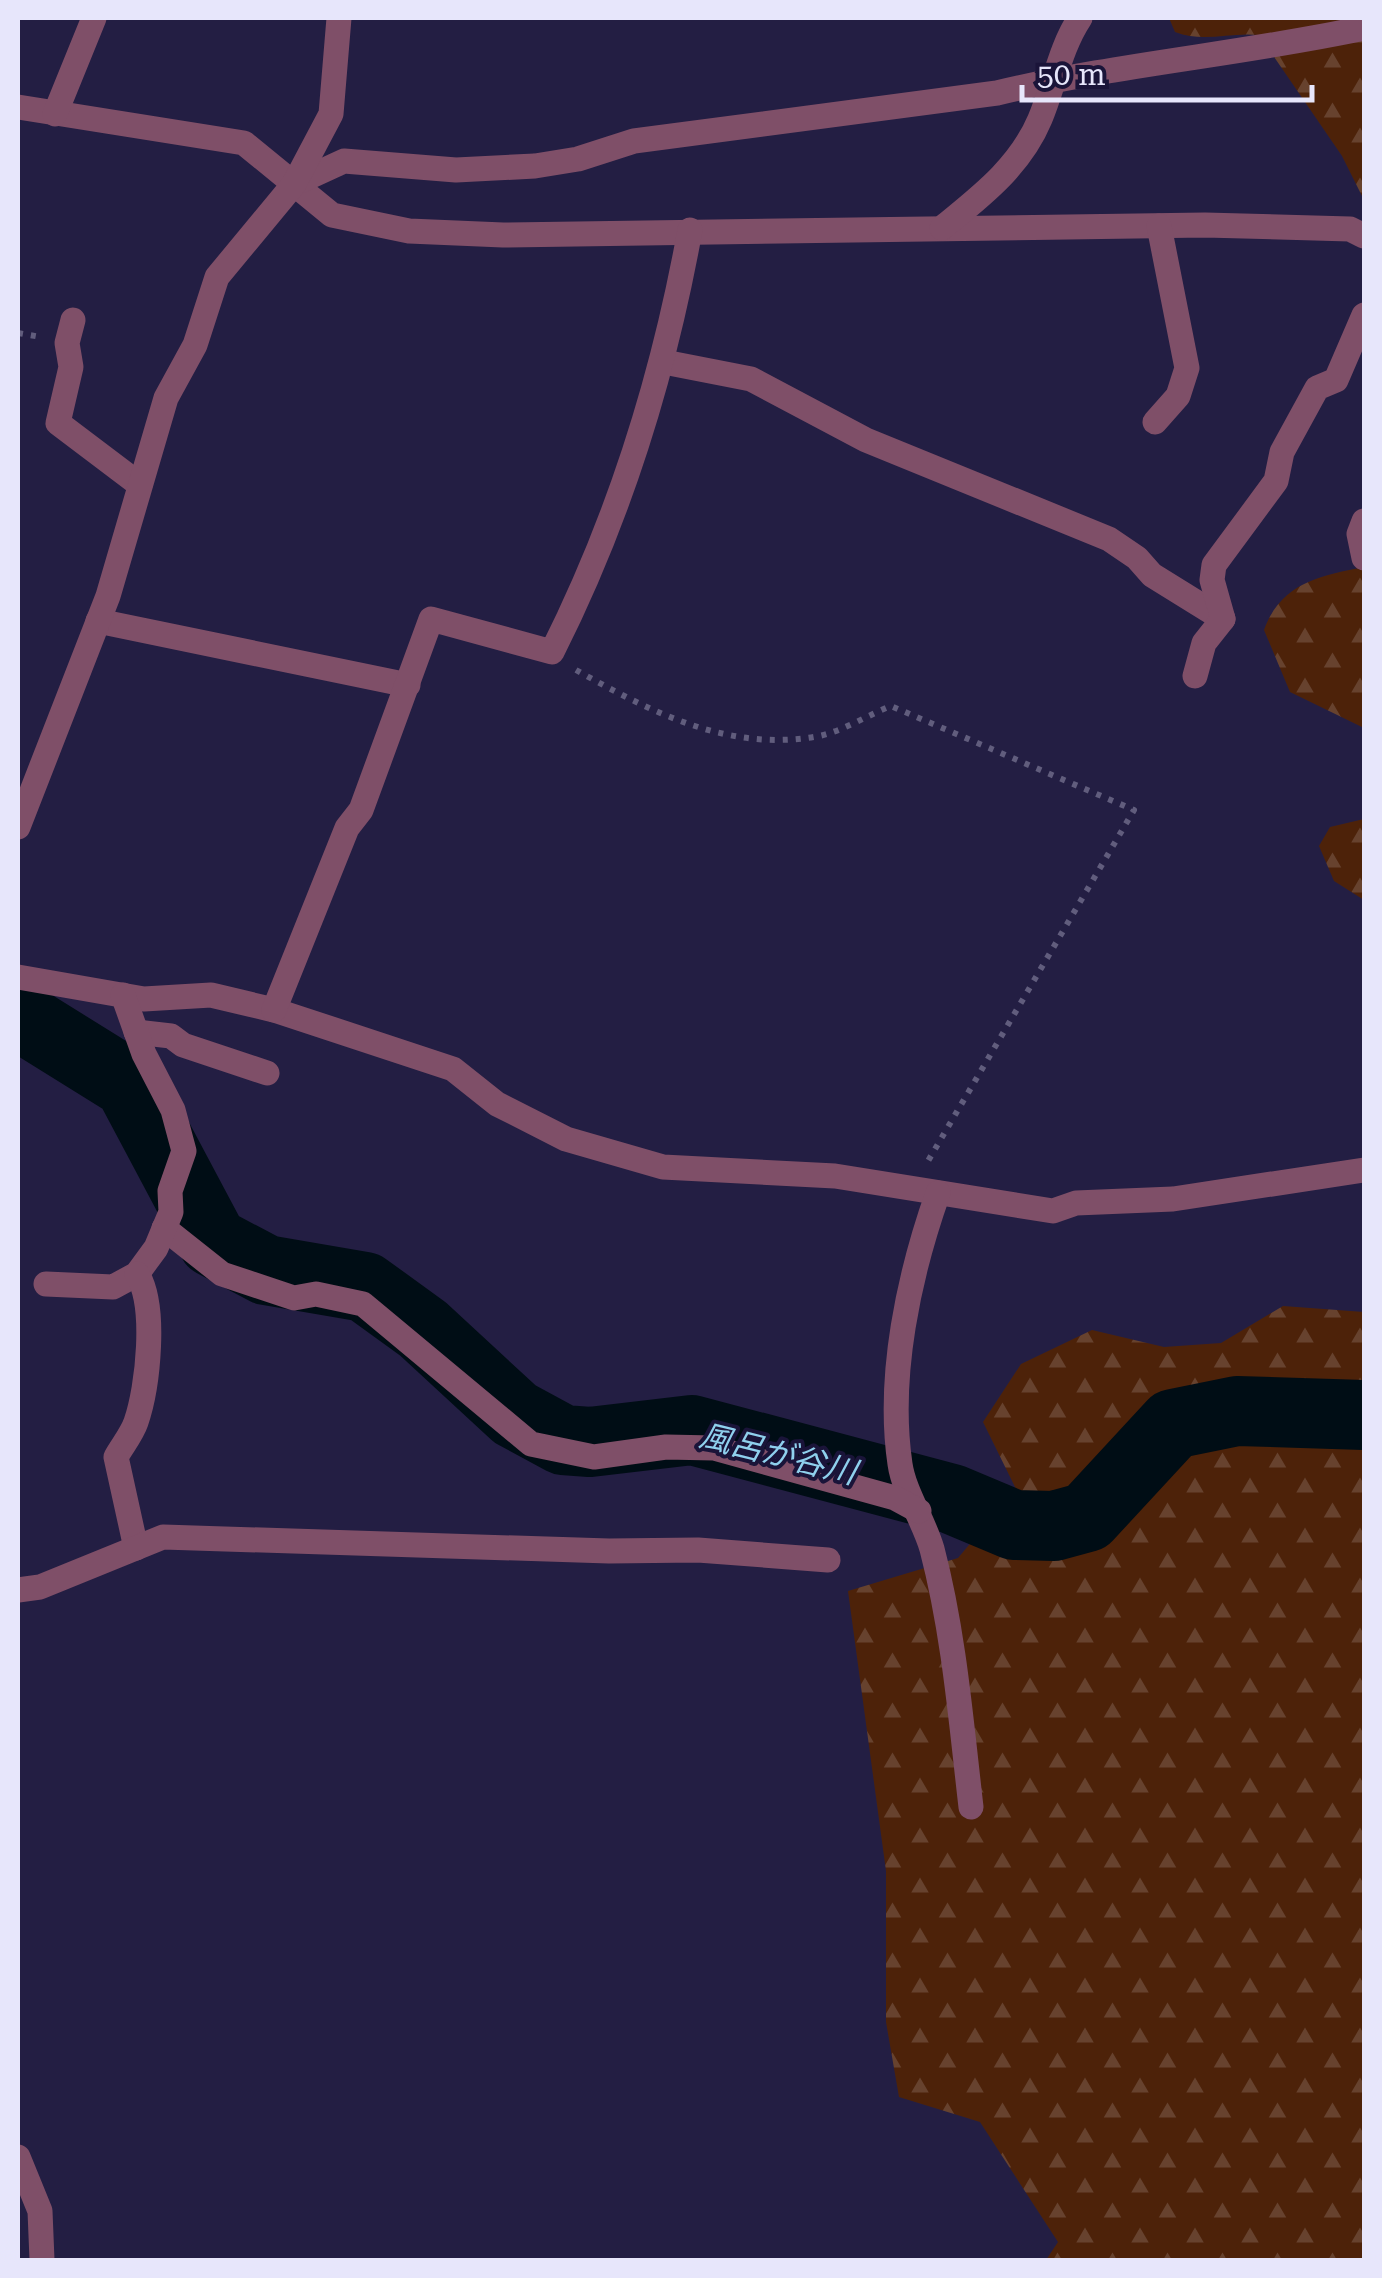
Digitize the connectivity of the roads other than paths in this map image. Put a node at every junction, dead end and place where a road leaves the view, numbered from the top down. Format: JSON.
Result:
{"nodes":[{"id":1,"x":94,"y":18,"type":"edge"},
{"id":2,"x":339,"y":18,"type":"edge"},
{"id":3,"x":1080,"y":18,"type":"edge"},
{"id":4,"x":1364,"y":28,"type":"edge"},
{"id":5,"x":1054,"y":80,"type":"junction"},
{"id":6,"x":18,"y":107,"type":"edge"},
{"id":7,"x":55,"y":114,"type":"junction"},
{"id":8,"x":294,"y":184,"type":"junction"},
{"id":9,"x":1160,"y":226,"type":"junction"},
{"id":10,"x":942,"y":228,"type":"junction"},
{"id":11,"x":690,"y":230,"type":"junction"},
{"id":12,"x":1364,"y":236,"type":"edge"},
{"id":13,"x":1364,"y":315,"type":"edge"},
{"id":14,"x":73,"y":320,"type":"dead end"},
{"id":15,"x":664,"y":362,"type":"junction"},
{"id":16,"x":1154,"y":422,"type":"dead end"},
{"id":17,"x":140,"y":484,"type":"junction"},
{"id":18,"x":1364,"y":521,"type":"edge"},
{"id":19,"x":1364,"y":558,"type":"edge"},
{"id":20,"x":1223,"y":619,"type":"junction"},
{"id":21,"x":98,"y":621,"type":"junction"},
{"id":22,"x":1195,"y":676,"type":"dead end"},
{"id":23,"x":408,"y":686,"type":"junction"},
{"id":24,"x":18,"y":827,"type":"edge"},
{"id":25,"x":18,"y":977,"type":"edge"},
{"id":26,"x":123,"y":996,"type":"junction"},
{"id":27,"x":274,"y":1010,"type":"junction"},
{"id":28,"x":136,"y":1032,"type":"junction"},
{"id":29,"x":267,"y":1073,"type":"dead end"},
{"id":30,"x":1364,"y":1170,"type":"edge"},
{"id":31,"x":927,"y":1191,"type":"junction"},
{"id":32,"x":164,"y":1228,"type":"junction"},
{"id":33,"x":137,"y":1274,"type":"junction"},
{"id":34,"x":46,"y":1284,"type":"dead end"},
{"id":35,"x":919,"y":1511,"type":"junction"},
{"id":36,"x":136,"y":1548,"type":"junction"},
{"id":37,"x":828,"y":1560,"type":"dead end"},
{"id":38,"x":18,"y":1590,"type":"edge"},
{"id":39,"x":971,"y":1807,"type":"dead end"},
{"id":40,"x":18,"y":2157,"type":"edge"},
{"id":41,"x":42,"y":2260,"type":"edge"}],
"edges":[{"from":1,"to":7,"type":"street"},
{"from":2,"to":8,"type":"street"},
{"from":3,"to":5,"type":"street"},
{"from":4,"to":5,"type":"street"},
{"from":5,"to":8,"type":"street"},
{"from":5,"to":10,"type":"street"},
{"from":6,"to":7,"type":"street"},
{"from":7,"to":8,"type":"street"},
{"from":8,"to":11,"type":"street"},
{"from":8,"to":17,"type":"street"},
{"from":9,"to":10,"type":"street"},
{"from":9,"to":12,"type":"street"},
{"from":9,"to":16,"type":"street"},
{"from":10,"to":11,"type":"street"},
{"from":11,"to":15,"type":"street"},
{"from":13,"to":20,"type":"street"},
{"from":14,"to":17,"type":"street"},
{"from":15,"to":20,"type":"street"},
{"from":15,"to":23,"type":"street"},
{"from":17,"to":21,"type":"street"},
{"from":18,"to":19,"type":"street"},
{"from":20,"to":22,"type":"street"},
{"from":21,"to":23,"type":"street"},
{"from":21,"to":24,"type":"street"},
{"from":23,"to":27,"type":"street"},
{"from":25,"to":26,"type":"street"},
{"from":26,"to":27,"type":"street"},
{"from":26,"to":28,"type":"street"},
{"from":27,"to":31,"type":"street"},
{"from":28,"to":29,"type":"street"},
{"from":28,"to":32,"type":"street"},
{"from":30,"to":31,"type":"street"},
{"from":31,"to":35,"type":"street"},
{"from":32,"to":33,"type":"street"},
{"from":32,"to":35,"type":"street"},
{"from":33,"to":34,"type":"street"},
{"from":33,"to":36,"type":"street"},
{"from":35,"to":39,"type":"street"},
{"from":36,"to":37,"type":"street"},
{"from":36,"to":38,"type":"street"},
{"from":40,"to":41,"type":"street"}]}
